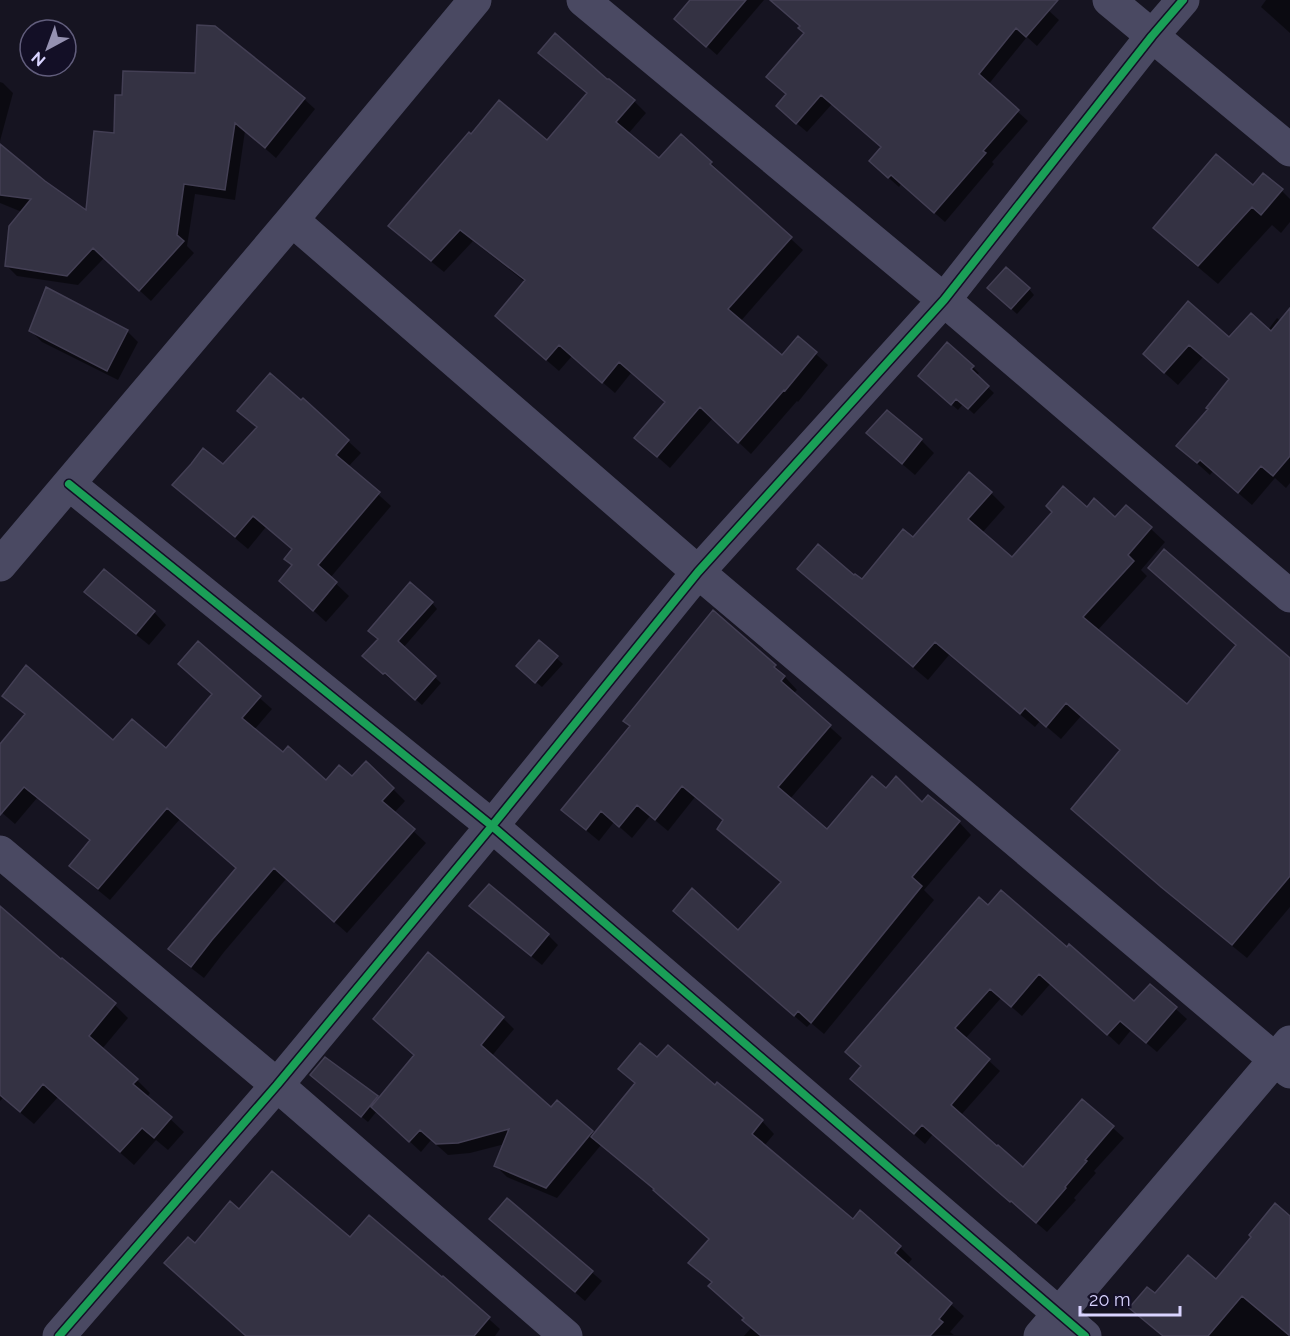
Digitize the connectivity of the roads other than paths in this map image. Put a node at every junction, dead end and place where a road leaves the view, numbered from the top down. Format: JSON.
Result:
{"nodes":[{"id":1,"x":475,"y":0,"type":"edge"},
{"id":2,"x":583,"y":0,"type":"edge"},
{"id":3,"x":1109,"y":0,"type":"edge"},
{"id":4,"x":1183,"y":0,"type":"edge"},
{"id":5,"x":1152,"y":36,"type":"junction"},
{"id":6,"x":1290,"y":150,"type":"edge"},
{"id":7,"x":292,"y":220,"type":"junction"},
{"id":8,"x":944,"y":300,"type":"junction"},
{"id":9,"x":69,"y":484,"type":"junction"},
{"id":10,"x":0,"y":565,"type":"edge"},
{"id":11,"x":698,"y":572,"type":"junction"},
{"id":12,"x":1290,"y":596,"type":"edge"},
{"id":13,"x":492,"y":826,"type":"junction"},
{"id":14,"x":0,"y":852,"type":"edge"},
{"id":15,"x":1285,"y":1058,"type":"edge"},
{"id":16,"x":277,"y":1084,"type":"junction"},
{"id":17,"x":1049,"y":1325,"type":"edge"},
{"id":18,"x":59,"y":1336,"type":"edge"},
{"id":19,"x":566,"y":1336,"type":"edge"},
{"id":20,"x":1085,"y":1336,"type":"edge"}],
"edges":[{"from":1,"to":7,"type":"street"},
{"from":2,"to":8,"type":"street"},
{"from":3,"to":5,"type":"street"},
{"from":4,"to":5,"type":"street"},
{"from":5,"to":6,"type":"street"},
{"from":5,"to":8,"type":"street"},
{"from":7,"to":9,"type":"street"},
{"from":7,"to":11,"type":"street"},
{"from":8,"to":11,"type":"street"},
{"from":8,"to":12,"type":"street"},
{"from":9,"to":10,"type":"street"},
{"from":9,"to":13,"type":"street"},
{"from":11,"to":13,"type":"street"},
{"from":11,"to":15,"type":"street"},
{"from":13,"to":16,"type":"street"},
{"from":13,"to":17,"type":"street"},
{"from":14,"to":16,"type":"street"},
{"from":15,"to":17,"type":"street"},
{"from":16,"to":18,"type":"street"},
{"from":16,"to":19,"type":"street"},
{"from":17,"to":20,"type":"street"}]}
